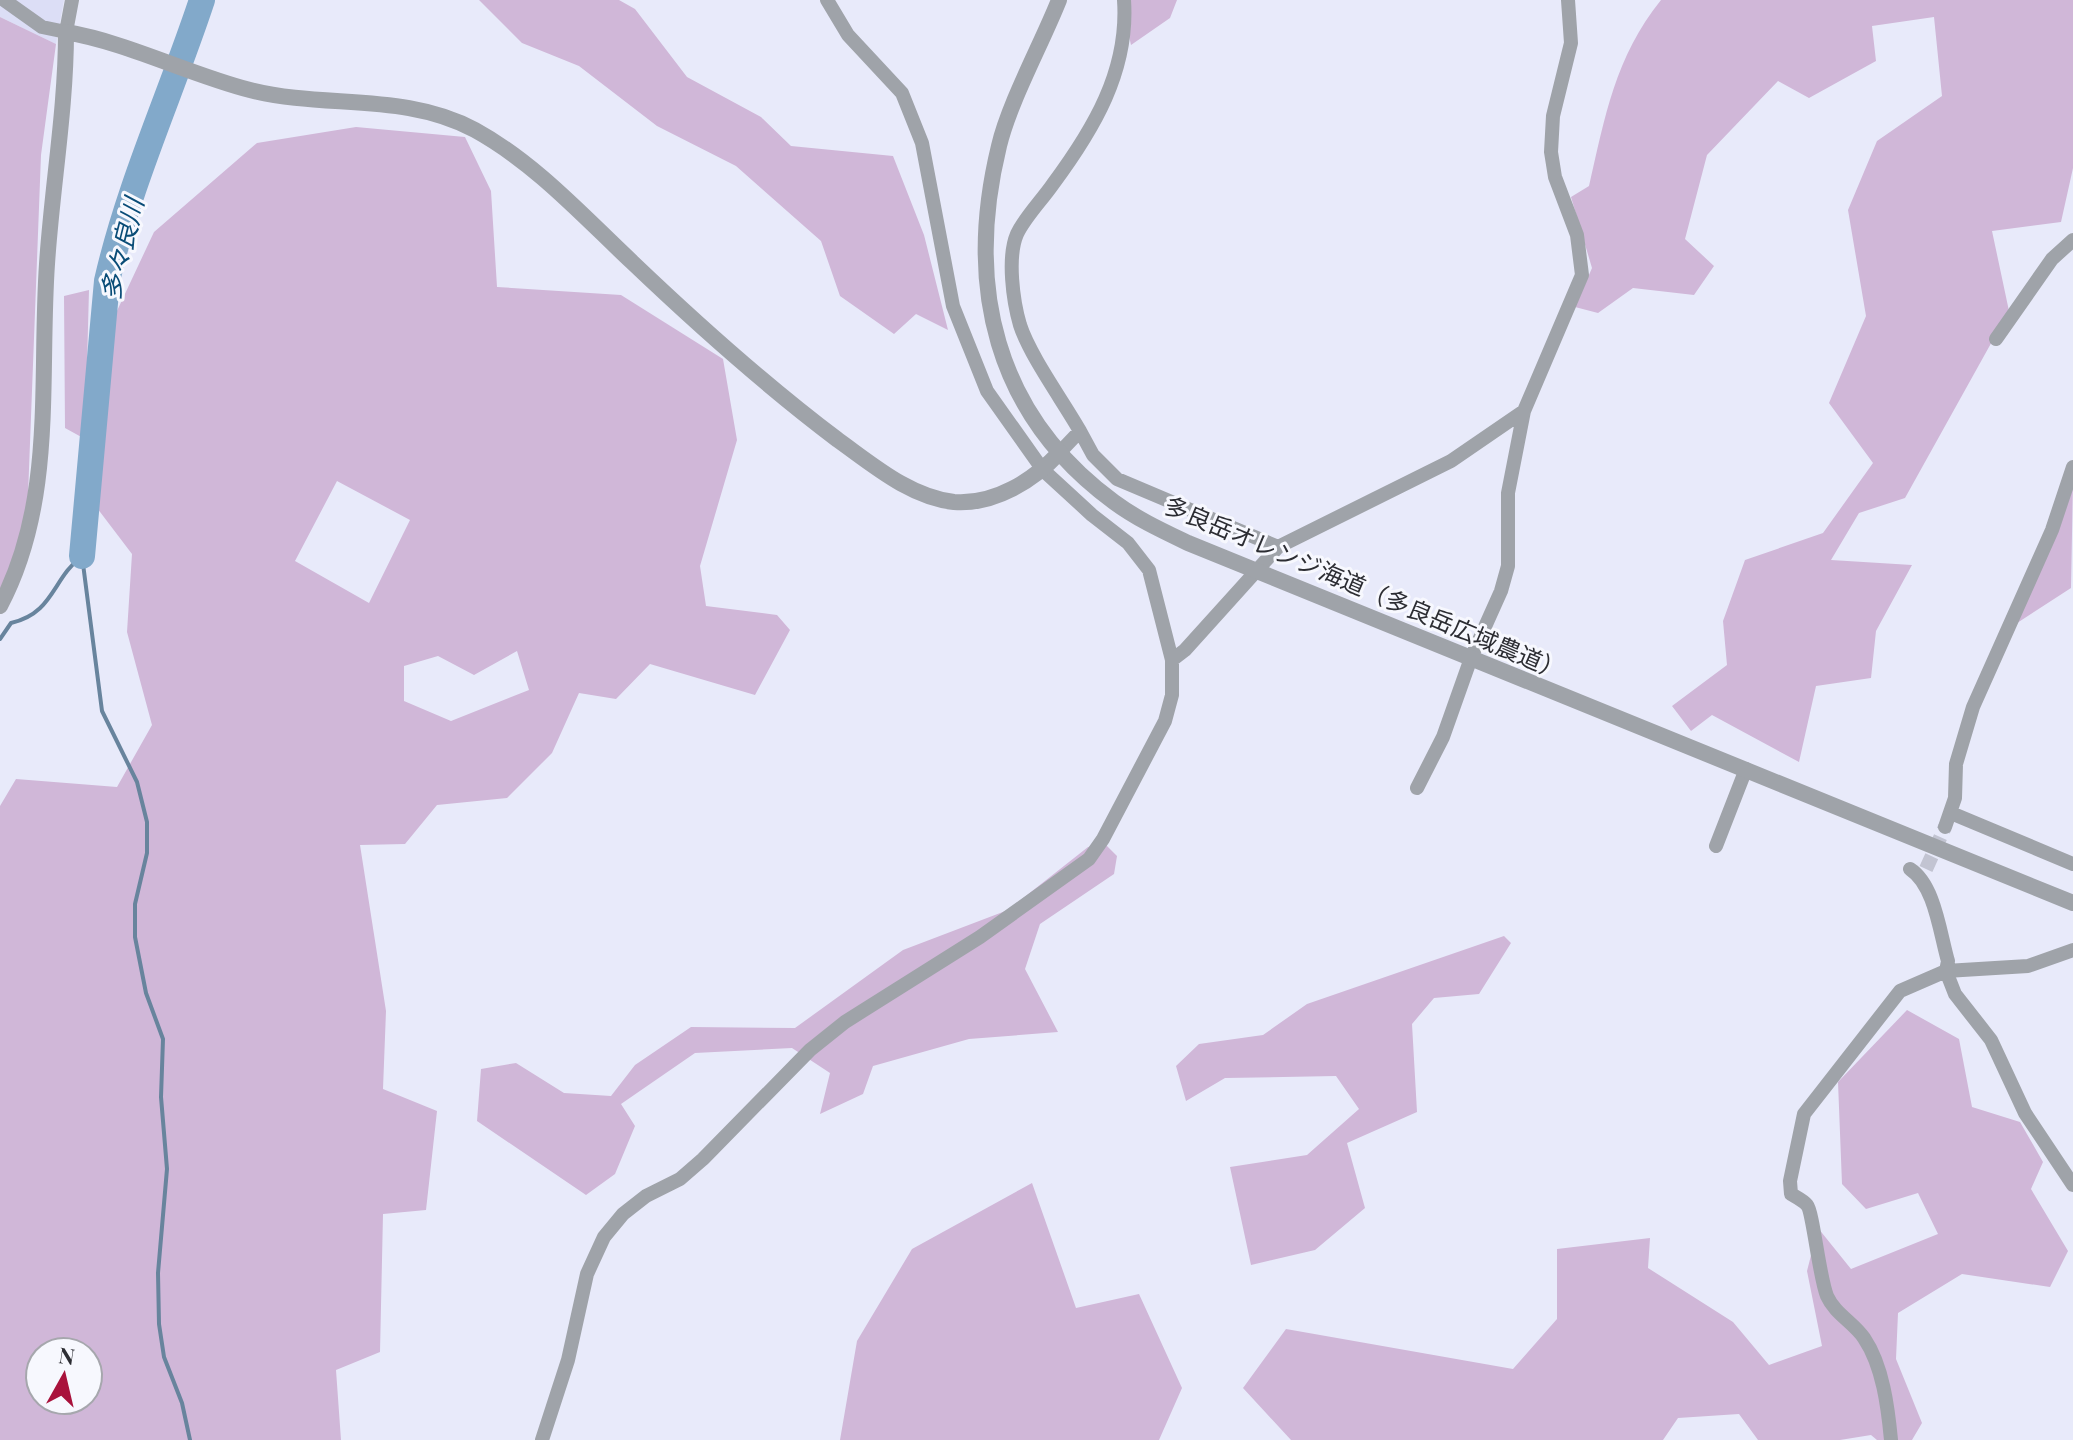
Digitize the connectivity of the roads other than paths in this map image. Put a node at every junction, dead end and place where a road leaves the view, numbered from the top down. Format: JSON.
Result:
{"nodes":[{"id":1,"x":4,"y":0,"type":"edge"},
{"id":2,"x":72,"y":0,"type":"edge"},
{"id":3,"x":827,"y":0,"type":"edge"},
{"id":4,"x":1059,"y":0,"type":"edge"},
{"id":5,"x":1124,"y":0,"type":"edge"},
{"id":6,"x":1568,"y":0,"type":"edge"},
{"id":7,"x":66,"y":32,"type":"junction"},
{"id":8,"x":2073,"y":240,"type":"edge"},
{"id":9,"x":1996,"y":339,"type":"dead end"},
{"id":10,"x":1524,"y":411,"type":"junction"},
{"id":11,"x":1080,"y":431,"type":"junction"},
{"id":12,"x":1060,"y":452,"type":"junction"},
{"id":13,"x":2073,"y":467,"type":"edge"},
{"id":14,"x":1043,"y":470,"type":"junction"},
{"id":15,"x":1274,"y":550,"type":"junction"},
{"id":16,"x":0,"y":606,"type":"edge"},
{"id":17,"x":1471,"y":658,"type":"junction"},
{"id":18,"x":1172,"y":660,"type":"junction"},
{"id":19,"x":1746,"y":769,"type":"junction"},
{"id":20,"x":1417,"y":788,"type":"dead end"},
{"id":21,"x":1716,"y":846,"type":"dead end"},
{"id":22,"x":2073,"y":864,"type":"edge"},
{"id":23,"x":1918,"y":871,"type":"tunnel mouth"},
{"id":24,"x":2073,"y":903,"type":"edge"},
{"id":25,"x":2073,"y":950,"type":"edge"},
{"id":26,"x":1946,"y":971,"type":"junction"},
{"id":27,"x":2073,"y":1185,"type":"edge"},
{"id":28,"x":542,"y":1440,"type":"edge"},
{"id":29,"x":1891,"y":1440,"type":"edge"}],
"edges":[{"from":1,"to":7,"type":"street"},
{"from":2,"to":7,"type":"street"},
{"from":3,"to":14,"type":"street"},
{"from":4,"to":12,"type":"street","name":"多良岳オレンジ海道（多良岳広域農道）"},
{"from":5,"to":11,"type":"street"},
{"from":6,"to":10,"type":"street"},
{"from":7,"to":14,"type":"street"},
{"from":7,"to":16,"type":"street"},
{"from":8,"to":9,"type":"street"},
{"from":10,"to":15,"type":"street"},
{"from":10,"to":17,"type":"street"},
{"from":11,"to":12,"type":"street"},
{"from":11,"to":15,"type":"street"},
{"from":12,"to":14,"type":"street"},
{"from":12,"to":17,"type":"street","name":"多良岳オレンジ海道（多良岳広域農道）"},
{"from":13,"to":22,"type":"street"},
{"from":14,"to":18,"type":"street"},
{"from":15,"to":18,"type":"street"},
{"from":17,"to":19,"type":"street","name":"多良岳オレンジ海道（多良岳広域農道）"},
{"from":17,"to":20,"type":"street"},
{"from":18,"to":28,"type":"street"},
{"from":19,"to":21,"type":"street"},
{"from":19,"to":24,"type":"street","name":"多良岳オレンジ海道（多良岳広域農道）"},
{"from":23,"to":26,"type":"street"},
{"from":25,"to":26,"type":"street"},
{"from":26,"to":27,"type":"street"},
{"from":26,"to":29,"type":"street"}]}
